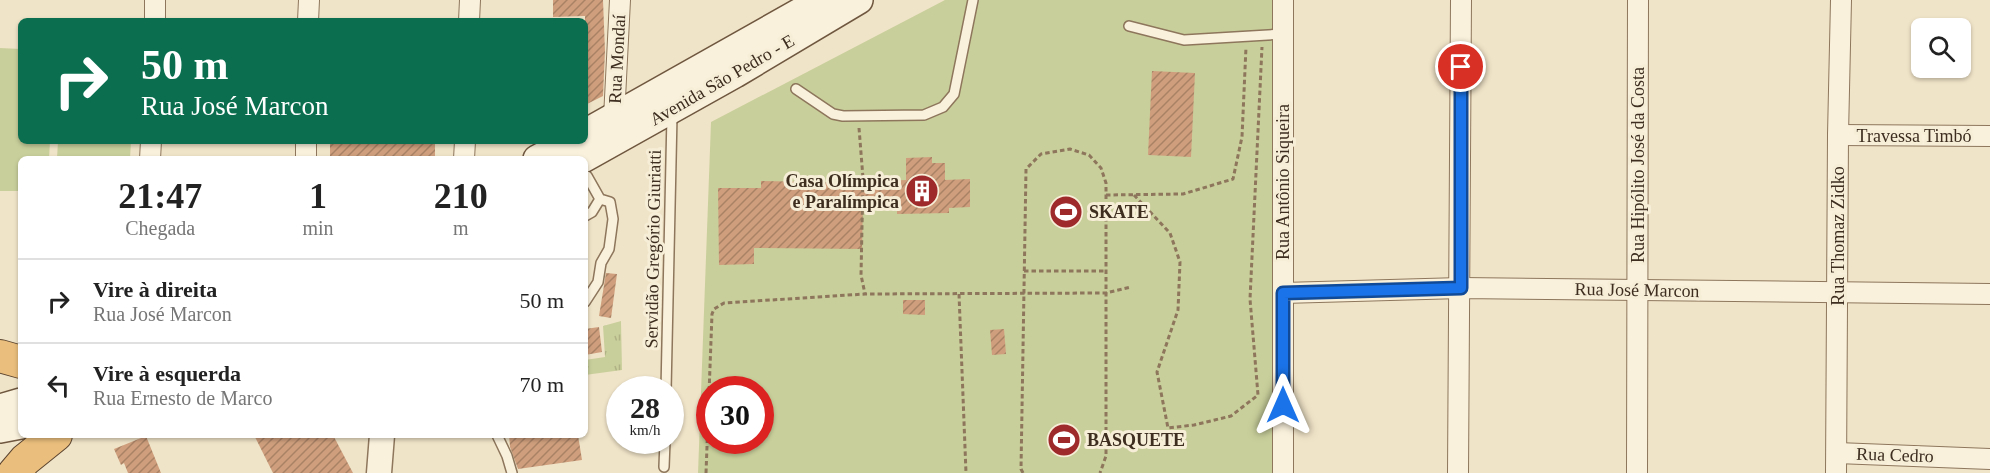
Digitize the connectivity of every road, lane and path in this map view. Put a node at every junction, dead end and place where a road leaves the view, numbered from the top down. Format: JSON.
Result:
{"nodes":[{"id":1,"x":155,"y":0,"type":"edge"},
{"id":2,"x":309,"y":0,"type":"edge"},
{"id":3,"x":470,"y":0,"type":"edge"},
{"id":4,"x":620,"y":0,"type":"edge"},
{"id":5,"x":821,"y":0,"type":"edge"},
{"id":6,"x":859,"y":0,"type":"edge"},
{"id":7,"x":973,"y":0,"type":"edge"},
{"id":8,"x":1283,"y":0,"type":"edge"},
{"id":9,"x":1461,"y":0,"type":"edge"},
{"id":10,"x":1638,"y":0,"type":"edge"},
{"id":11,"x":1841,"y":0,"type":"edge"},
{"id":12,"x":155,"y":18,"type":"edge"},
{"id":13,"x":308,"y":18,"type":"edge"},
{"id":14,"x":470,"y":18,"type":"edge"},
{"id":15,"x":1129,"y":26,"type":"dead end"},
{"id":16,"x":1283,"y":34,"type":"junction"},
{"id":17,"x":1252,"y":36,"type":"junction"},
{"id":18,"x":796,"y":90,"type":"dead end"},
{"id":19,"x":672,"y":110,"type":"junction"},
{"id":20,"x":859,"y":116,"type":"junction"},
{"id":21,"x":614,"y":118,"type":"junction"},
{"id":22,"x":588,"y":131,"type":"edge"},
{"id":23,"x":1838,"y":135,"type":"junction"},
{"id":24,"x":1990,"y":136,"type":"edge"},
{"id":25,"x":565,"y":144,"type":"edge"},
{"id":26,"x":543,"y":156,"type":"edge"},
{"id":27,"x":588,"y":165,"type":"edge"},
{"id":28,"x":588,"y":173,"type":"edge"},
{"id":29,"x":1106,"y":195,"type":"junction"},
{"id":30,"x":1134,"y":195,"type":"junction"},
{"id":31,"x":600,"y":199,"type":"junction"},
{"id":32,"x":588,"y":214,"type":"edge"},
{"id":33,"x":1024,"y":271,"type":"junction"},
{"id":34,"x":1106,"y":271,"type":"junction"},
{"id":35,"x":1131,"y":286,"type":"dead end"},
{"id":36,"x":1461,"y":288,"type":"junction"},
{"id":37,"x":1638,"y":290,"type":"junction"},
{"id":38,"x":1023,"y":293,"type":"junction"},
{"id":39,"x":1106,"y":293,"type":"junction"},
{"id":40,"x":1283,"y":293,"type":"junction"},
{"id":41,"x":865,"y":294,"type":"junction"},
{"id":42,"x":959,"y":294,"type":"junction"},
{"id":43,"x":1837,"y":294,"type":"junction"},
{"id":44,"x":1990,"y":294,"type":"edge"},
{"id":45,"x":588,"y":297,"type":"edge"},
{"id":46,"x":0,"y":356,"type":"edge"},
{"id":47,"x":18,"y":361,"type":"edge"},
{"id":48,"x":666,"y":376,"type":"edge"},
{"id":49,"x":18,"y":403,"type":"edge"},
{"id":50,"x":0,"y":408,"type":"edge"},
{"id":51,"x":18,"y":426,"type":"edge"},
{"id":52,"x":0,"y":429,"type":"edge"},
{"id":53,"x":52,"y":438,"type":"edge"},
{"id":54,"x":382,"y":438,"type":"edge"},
{"id":55,"x":498,"y":438,"type":"edge"},
{"id":56,"x":1837,"y":453,"type":"junction"},
{"id":57,"x":664,"y":454,"type":"edge"},
{"id":58,"x":1990,"y":459,"type":"edge"},
{"id":59,"x":664,"y":467,"type":"dead end"},
{"id":60,"x":14,"y":473,"type":"edge"},
{"id":61,"x":378,"y":473,"type":"edge"},
{"id":62,"x":512,"y":473,"type":"edge"},
{"id":63,"x":706,"y":473,"type":"edge"},
{"id":64,"x":966,"y":473,"type":"edge"},
{"id":65,"x":1023,"y":473,"type":"edge"},
{"id":66,"x":1100,"y":473,"type":"edge"},
{"id":67,"x":1283,"y":473,"type":"edge"},
{"id":68,"x":1458,"y":473,"type":"edge"},
{"id":69,"x":1637,"y":473,"type":"edge"},
{"id":70,"x":1836,"y":473,"type":"edge"}],
"edges":[{"from":1,"to":12,"type":"street"},
{"from":2,"to":13,"type":"street"},
{"from":3,"to":14,"type":"street"},
{"from":4,"to":21,"type":"street","name":"Rua Mondaí"},
{"from":5,"to":21,"type":"main road","name":"Avenida São Pedro - E"},
{"from":6,"to":19,"type":"main road","name":"Avenida São Pedro - E"},
{"from":7,"to":20,"type":"lane"},
{"from":8,"to":16,"type":"street","name":"Rua Antônio Siqueira"},
{"from":9,"to":36,"type":"street"},
{"from":10,"to":37,"type":"street","name":"Rua Hipólito José da Costa"},
{"from":11,"to":23,"type":"street","name":"Rua Thomaz Zidko"},
{"from":15,"to":17,"type":"lane"},
{"from":16,"to":17,"type":"lane"},
{"from":16,"to":40,"type":"street","name":"Rua Antônio Siqueira"},
{"from":17,"to":30,"type":"path"},
{"from":17,"to":30,"type":"path"},
{"from":18,"to":20,"type":"lane"},
{"from":19,"to":27,"type":"main road","name":"Avenida São Pedro - E"},
{"from":19,"to":48,"type":"lane","name":"Servidão Gregório Giuriatti"},
{"from":20,"to":41,"type":"path"},
{"from":21,"to":22,"type":"main road","name":"Avenida São Pedro - E"},
{"from":23,"to":24,"type":"street","name":"Travessa Timbó"},
{"from":23,"to":43,"type":"street","name":"Rua Thomaz Zidko"},
{"from":25,"to":26,"type":"main road"},
{"from":28,"to":31,"type":"lane"},
{"from":29,"to":30,"type":"path"},
{"from":29,"to":33,"type":"path"},
{"from":29,"to":34,"type":"path"},
{"from":31,"to":32,"type":"lane"},
{"from":31,"to":45,"type":"lane"},
{"from":33,"to":34,"type":"path"},
{"from":33,"to":38,"type":"path"},
{"from":34,"to":39,"type":"path"},
{"from":35,"to":39,"type":"path"},
{"from":36,"to":37,"type":"street","name":"Rua José Marcon"},
{"from":36,"to":40,"type":"street","name":"Rua José Marcon"},
{"from":36,"to":68,"type":"street"},
{"from":37,"to":43,"type":"street","name":"Rua José Marcon"},
{"from":37,"to":69,"type":"street","name":"Rua Hipólito José da Costa"},
{"from":38,"to":39,"type":"path"},
{"from":38,"to":42,"type":"path"},
{"from":38,"to":65,"type":"path"},
{"from":39,"to":66,"type":"path"},
{"from":40,"to":67,"type":"street","name":"Rua Antônio Siqueira"},
{"from":41,"to":42,"type":"path"},
{"from":41,"to":63,"type":"path"},
{"from":42,"to":64,"type":"path"},
{"from":43,"to":44,"type":"street","name":"Rua José Marcon"},
{"from":43,"to":56,"type":"street","name":"Rua Thomaz Zidko"},
{"from":46,"to":47,"type":"highway"},
{"from":49,"to":50,"type":"main road"},
{"from":51,"to":52,"type":"main road"},
{"from":53,"to":60,"type":"highway"},
{"from":54,"to":61,"type":"street"},
{"from":55,"to":62,"type":"lane"},
{"from":56,"to":58,"type":"street","name":"Rua Cedro"},
{"from":56,"to":70,"type":"street","name":"Rua Thomaz Zidko"},
{"from":57,"to":59,"type":"lane"}]}
